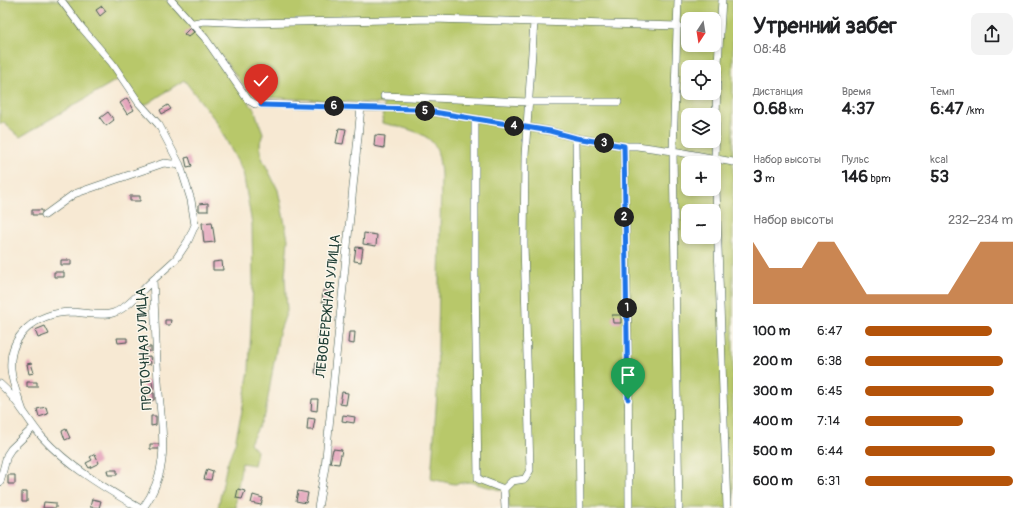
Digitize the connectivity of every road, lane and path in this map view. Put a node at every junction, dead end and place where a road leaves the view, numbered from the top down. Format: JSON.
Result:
{"nodes":[{"id":1,"x":61,"y":0,"type":"edge"},
{"id":2,"x":171,"y":0,"type":"edge"},
{"id":3,"x":678,"y":0,"type":"edge"},
{"id":4,"x":722,"y":0,"type":"edge"},
{"id":5,"x":534,"y":22,"type":"junction"},
{"id":6,"x":194,"y":24,"type":"junction"},
{"id":7,"x":678,"y":26,"type":"junction"},
{"id":8,"x":384,"y":96,"type":"dead end"},
{"id":9,"x":528,"y":102,"type":"junction"},
{"id":10,"x":618,"y":102,"type":"dead end"},
{"id":11,"x":361,"y":107,"type":"junction"},
{"id":12,"x":475,"y":120,"type":"junction"},
{"id":13,"x":527,"y":128,"type":"junction"},
{"id":14,"x":576,"y":138,"type":"junction"},
{"id":15,"x":624,"y":146,"type":"junction"},
{"id":16,"x":674,"y":151,"type":"junction"},
{"id":17,"x":700,"y":156,"type":"edge"},
{"id":18,"x":715,"y":156,"type":"edge"},
{"id":19,"x":721,"y":160,"type":"edge"},
{"id":20,"x":733,"y":162,"type":"edge"},
{"id":21,"x":180,"y":165,"type":"junction"},
{"id":22,"x":716,"y":196,"type":"edge"},
{"id":23,"x":45,"y":215,"type":"dead end"},
{"id":24,"x":153,"y":280,"type":"junction"},
{"id":25,"x":0,"y":384,"type":"edge"},
{"id":26,"x":23,"y":411,"type":"junction"},
{"id":27,"x":34,"y":427,"type":"junction"},
{"id":28,"x":0,"y":482,"type":"edge"},
{"id":29,"x":504,"y":488,"type":"junction"},
{"id":30,"x":139,"y":508,"type":"edge"},
{"id":31,"x":143,"y":508,"type":"edge"},
{"id":32,"x":318,"y":508,"type":"edge"},
{"id":33,"x":505,"y":508,"type":"edge"},
{"id":34,"x":580,"y":508,"type":"edge"},
{"id":35,"x":629,"y":508,"type":"edge"},
{"id":36,"x":679,"y":508,"type":"edge"},
{"id":37,"x":727,"y":508,"type":"edge"}],
"edges":[{"from":1,"to":21,"type":"street","name":"ПРОТОЧНАЯ УЛИЦА"},
{"from":2,"to":6,"type":"street"},
{"from":3,"to":7,"type":"street"},
{"from":4,"to":18,"type":"street"},
{"from":5,"to":6,"type":"street"},
{"from":5,"to":7,"type":"street"},
{"from":5,"to":9,"type":"street"},
{"from":6,"to":11,"type":"street"},
{"from":7,"to":16,"type":"street"},
{"from":8,"to":9,"type":"street"},
{"from":9,"to":10,"type":"street"},
{"from":9,"to":13,"type":"street"},
{"from":11,"to":12,"type":"street"},
{"from":11,"to":32,"type":"street","name":"ЛЕВОБЕРЕЖНАЯ УЛИЦА"},
{"from":12,"to":13,"type":"street"},
{"from":12,"to":29,"type":"street"},
{"from":13,"to":14,"type":"street"},
{"from":13,"to":29,"type":"street"},
{"from":14,"to":15,"type":"street"},
{"from":14,"to":34,"type":"street"},
{"from":15,"to":16,"type":"street"},
{"from":15,"to":35,"type":"street"},
{"from":16,"to":17,"type":"street"},
{"from":16,"to":36,"type":"street"},
{"from":19,"to":20,"type":"street"},
{"from":21,"to":23,"type":"street"},
{"from":21,"to":24,"type":"street","name":"ПРОТОЧНАЯ УЛИЦА"},
{"from":22,"to":37,"type":"street"},
{"from":24,"to":26,"type":"street"},
{"from":24,"to":31,"type":"street","name":"ПРОТОЧНАЯ УЛИЦА"},
{"from":25,"to":26,"type":"street"},
{"from":26,"to":27,"type":"street"},
{"from":27,"to":28,"type":"street"},
{"from":27,"to":30,"type":"street"},
{"from":29,"to":33,"type":"street"}]}
